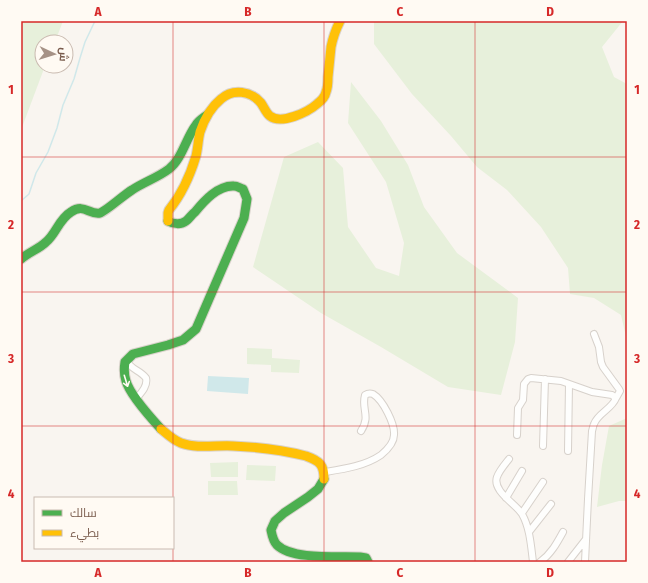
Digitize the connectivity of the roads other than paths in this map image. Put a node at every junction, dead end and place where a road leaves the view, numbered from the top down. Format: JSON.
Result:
{"nodes":[{"id":1,"x":340,"y":21,"type":"edge"},
{"id":2,"x":209,"y":113,"type":"junction"},
{"id":3,"x":21,"y":259,"type":"edge"},
{"id":4,"x":594,"y":334,"type":"dead end"},
{"id":5,"x":126,"y":360,"type":"junction"},
{"id":6,"x":545,"y":379,"type":"junction"},
{"id":7,"x":569,"y":384,"type":"junction"},
{"id":8,"x":616,"y":398,"type":"junction"},
{"id":9,"x":136,"y":399,"type":"junction"},
{"id":10,"x":361,"y":431,"type":"dead end"},
{"id":11,"x":517,"y":435,"type":"dead end"},
{"id":12,"x":543,"y":446,"type":"dead end"},
{"id":13,"x":568,"y":451,"type":"dead end"},
{"id":14,"x":509,"y":459,"type":"dead end"},
{"id":15,"x":522,"y":471,"type":"dead end"},
{"id":16,"x":325,"y":472,"type":"junction"},
{"id":17,"x":543,"y":482,"type":"dead end"},
{"id":18,"x":506,"y":498,"type":"junction"},
{"id":19,"x":551,"y":504,"type":"dead end"},
{"id":20,"x":522,"y":513,"type":"junction"},
{"id":21,"x":529,"y":532,"type":"junction"},
{"id":22,"x":563,"y":532,"type":"dead end"},
{"id":23,"x":586,"y":539,"type":"junction"},
{"id":24,"x":368,"y":562,"type":"edge"},
{"id":25,"x":533,"y":562,"type":"edge"},
{"id":26,"x":540,"y":562,"type":"edge"},
{"id":27,"x":568,"y":562,"type":"edge"},
{"id":28,"x":585,"y":562,"type":"edge"}],
"edges":[{"from":1,"to":2,"type":"street"},
{"from":2,"to":3,"type":"street"},
{"from":2,"to":5,"type":"street"},
{"from":4,"to":8,"type":"street"},
{"from":5,"to":9,"type":"street","one_way":true},
{"from":5,"to":9,"type":"street"},
{"from":6,"to":7,"type":"street"},
{"from":6,"to":11,"type":"street"},
{"from":6,"to":12,"type":"street"},
{"from":7,"to":8,"type":"street"},
{"from":7,"to":13,"type":"street"},
{"from":8,"to":23,"type":"street"},
{"from":9,"to":16,"type":"street"},
{"from":10,"to":16,"type":"street"},
{"from":14,"to":18,"type":"street"},
{"from":15,"to":18,"type":"street"},
{"from":16,"to":24,"type":"street"},
{"from":17,"to":20,"type":"street"},
{"from":18,"to":20,"type":"street"},
{"from":19,"to":21,"type":"street"},
{"from":20,"to":21,"type":"street"},
{"from":21,"to":25,"type":"street"},
{"from":22,"to":26,"type":"street"},
{"from":23,"to":27,"type":"street"},
{"from":23,"to":28,"type":"street"}]}
